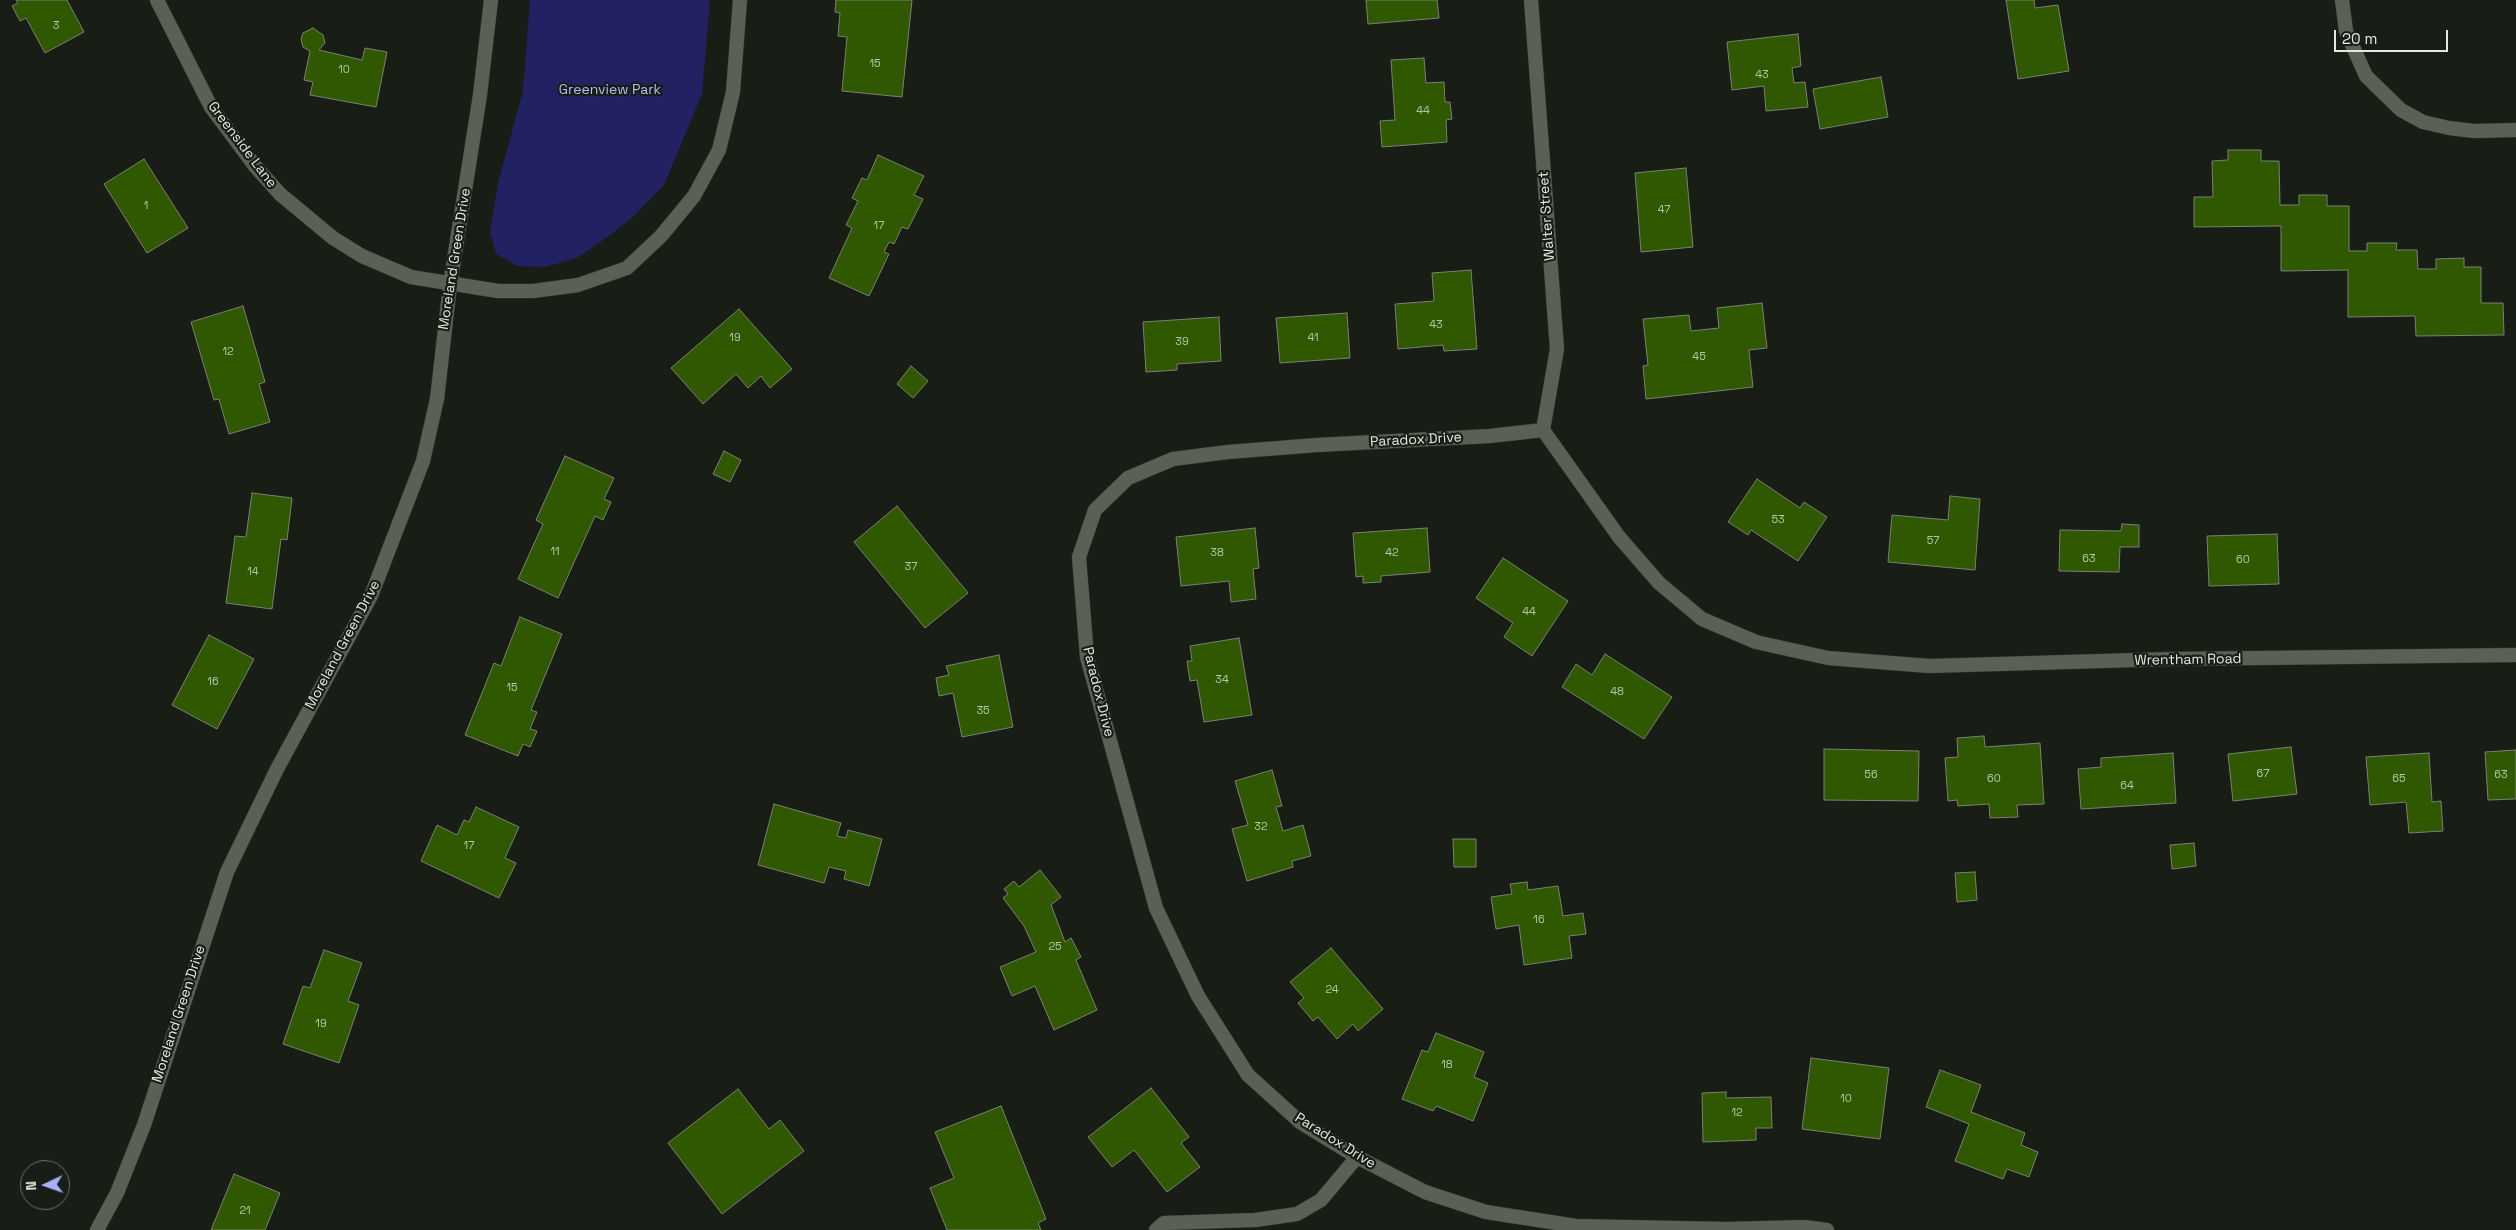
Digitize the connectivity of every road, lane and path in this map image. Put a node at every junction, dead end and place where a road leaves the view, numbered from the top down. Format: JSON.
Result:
{"nodes":[{"id":1,"x":157,"y":0,"type":"edge"},
{"id":2,"x":491,"y":0,"type":"edge"},
{"id":3,"x":740,"y":0,"type":"edge"},
{"id":4,"x":1531,"y":0,"type":"edge"},
{"id":5,"x":2342,"y":0,"type":"edge"},
{"id":6,"x":2516,"y":130,"type":"edge"},
{"id":7,"x":450,"y":285,"type":"junction"},
{"id":8,"x":1542,"y":430,"type":"junction"},
{"id":9,"x":2516,"y":655,"type":"edge"},
{"id":10,"x":1357,"y":1157,"type":"junction"},
{"id":11,"x":97,"y":1230,"type":"edge"},
{"id":12,"x":1156,"y":1230,"type":"edge"},
{"id":13,"x":1827,"y":1230,"type":"edge"}],
"edges":[{"from":1,"to":7,"type":"street","name":"Greenside Lane"},
{"from":2,"to":7,"type":"street","name":"Moreland Green Drive"},
{"from":3,"to":7,"type":"street","name":"Greenside Lane"},
{"from":4,"to":8,"type":"street","name":"Walter Street"},
{"from":5,"to":6,"type":"street"},
{"from":7,"to":11,"type":"street","name":"Moreland Green Drive"},
{"from":8,"to":9,"type":"street","name":"Wrentham Road"},
{"from":8,"to":10,"type":"street","name":"Paradox Drive"},
{"from":10,"to":12,"type":"street"},
{"from":10,"to":13,"type":"street","name":"Paradox Drive"}]}
